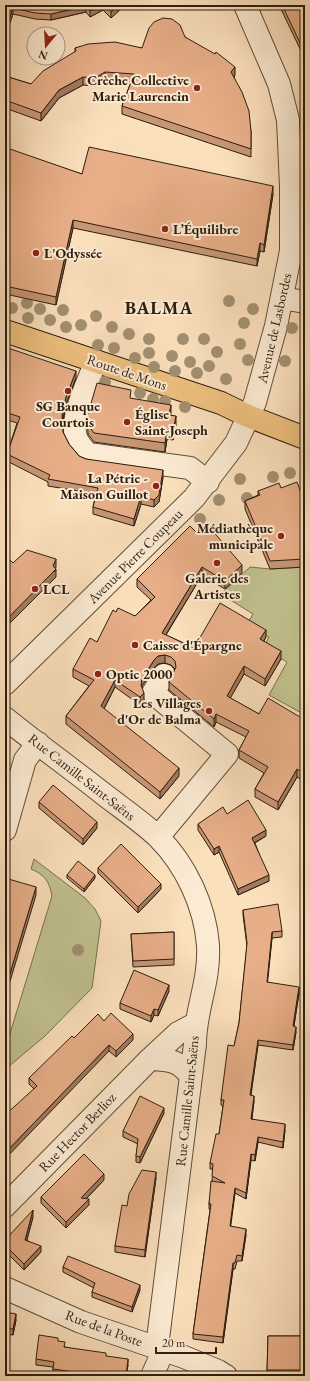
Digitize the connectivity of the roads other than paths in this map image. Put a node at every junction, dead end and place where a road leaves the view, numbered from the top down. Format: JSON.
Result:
{"nodes":[{"id":1,"x":245,"y":5,"type":"edge"},
{"id":2,"x":298,"y":234,"type":"edge"},
{"id":3,"x":282,"y":298,"type":"junction"},
{"id":4,"x":305,"y":302,"type":"edge"},
{"id":5,"x":5,"y":331,"type":"edge"},
{"id":6,"x":96,"y":361,"type":"junction"},
{"id":7,"x":248,"y":416,"type":"junction"},
{"id":8,"x":305,"y":438,"type":"edge"},
{"id":9,"x":208,"y":482,"type":"junction"},
{"id":10,"x":164,"y":675,"type":"dead end"},
{"id":11,"x":5,"y":684,"type":"edge"},
{"id":12,"x":5,"y":718,"type":"edge"},
{"id":13,"x":38,"y":743,"type":"junction"},
{"id":14,"x":5,"y":830,"type":"edge"},
{"id":15,"x":158,"y":837,"type":"junction"},
{"id":16,"x":195,"y":1024,"type":"junction"},
{"id":17,"x":150,"y":1059,"type":"junction"},
{"id":18,"x":191,"y":1077,"type":"junction"},
{"id":19,"x":5,"y":1206,"type":"edge"},
{"id":20,"x":5,"y":1288,"type":"edge"},
{"id":21,"x":158,"y":1348,"type":"junction"},
{"id":22,"x":152,"y":1376,"type":"edge"},
{"id":23,"x":226,"y":1376,"type":"edge"}],
"edges":[{"from":1,"to":2,"type":"street","name":"Avenue de Lasbordes"},
{"from":2,"to":3,"type":"street","name":"Avenue de Lasbordes"},
{"from":3,"to":4,"type":"street"},
{"from":3,"to":7,"type":"street","name":"Avenue de Lasbordes"},
{"from":5,"to":6,"type":"main road","name":"Route de Mons"},
{"from":6,"to":7,"type":"main road","name":"Route de Mons"},
{"from":6,"to":9,"type":"street"},
{"from":7,"to":8,"type":"main road","name":"Route de Mons"},
{"from":7,"to":9,"type":"street","name":"Avenue Pierre Coupeau"},
{"from":9,"to":11,"type":"street","name":"Avenue Pierre Coupeau"},
{"from":10,"to":15,"type":"street"},
{"from":12,"to":13,"type":"street","name":"Rue Camille Saint-Saëns"},
{"from":13,"to":14,"type":"street"},
{"from":13,"to":15,"type":"street","name":"Rue Camille Saint-Saëns"},
{"from":15,"to":16,"type":"street","name":"Rue Camille Saint-Saëns"},
{"from":16,"to":17,"type":"street","name":"Rue Hector Berlioz"},
{"from":16,"to":18,"type":"street","name":"Rue Camille Saint-Saëns"},
{"from":17,"to":18,"type":"street"},
{"from":17,"to":19,"type":"street","name":"Rue Hector Berlioz"},
{"from":18,"to":21,"type":"street","name":"Rue Camille Saint-Saëns"},
{"from":20,"to":21,"type":"street","name":"Rue de la Poste"},
{"from":21,"to":22,"type":"street","name":"Rue Camille Saint-Saëns"},
{"from":21,"to":23,"type":"street","name":"Rue de la Poste"}]}
